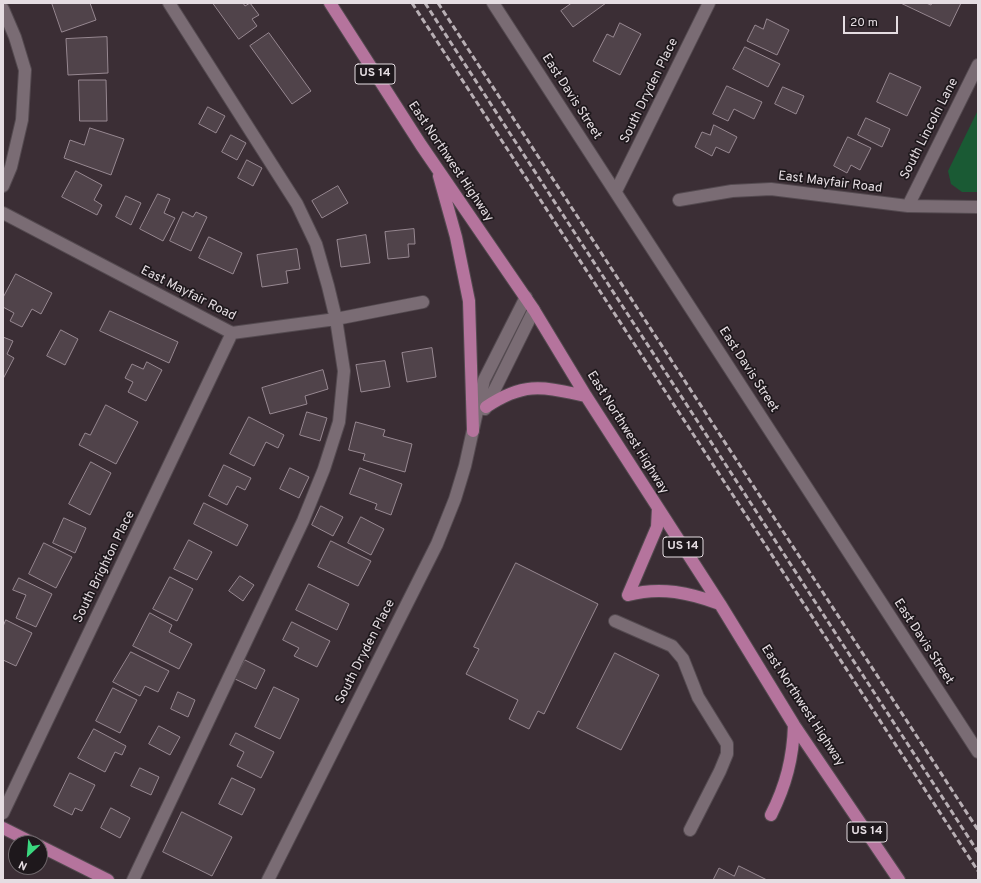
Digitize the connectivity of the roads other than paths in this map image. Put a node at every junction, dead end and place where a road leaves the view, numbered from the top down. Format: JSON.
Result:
{"nodes":[{"id":1,"x":169,"y":3,"type":"edge"},
{"id":2,"x":330,"y":3,"type":"edge"},
{"id":3,"x":493,"y":3,"type":"edge"},
{"id":4,"x":709,"y":3,"type":"edge"},
{"id":5,"x":3,"y":9,"type":"edge"},
{"id":6,"x":978,"y":65,"type":"edge"},
{"id":7,"x":436,"y":168,"type":"junction"},
{"id":8,"x":3,"y":186,"type":"edge"},
{"id":9,"x":616,"y":191,"type":"junction"},
{"id":10,"x":679,"y":200,"type":"dead end"},
{"id":11,"x":908,"y":206,"type":"junction"},
{"id":12,"x":978,"y":207,"type":"edge"},
{"id":13,"x":3,"y":213,"type":"edge"},
{"id":14,"x":526,"y":297,"type":"junction"},
{"id":15,"x":423,"y":302,"type":"dead end"},
{"id":16,"x":534,"y":310,"type":"junction"},
{"id":17,"x":336,"y":319,"type":"junction"},
{"id":18,"x":232,"y":333,"type":"junction"},
{"id":19,"x":586,"y":396,"type":"junction"},
{"id":20,"x":486,"y":407,"type":"junction"},
{"id":21,"x":473,"y":431,"type":"junction"},
{"id":22,"x":658,"y":508,"type":"junction"},
{"id":23,"x":720,"y":604,"type":"junction"},
{"id":24,"x":615,"y":621,"type":"dead end"},
{"id":25,"x":794,"y":724,"type":"junction"},
{"id":26,"x":978,"y":752,"type":"edge"},
{"id":27,"x":3,"y":813,"type":"edge"},
{"id":28,"x":771,"y":815,"type":"dead end"},
{"id":29,"x":3,"y":828,"type":"edge"},
{"id":30,"x":690,"y":830,"type":"dead end"},
{"id":31,"x":17,"y":835,"type":"edge"},
{"id":32,"x":48,"y":850,"type":"edge"},
{"id":33,"x":108,"y":880,"type":"edge"},
{"id":34,"x":133,"y":880,"type":"edge"},
{"id":35,"x":268,"y":880,"type":"edge"},
{"id":36,"x":899,"y":880,"type":"edge"}],
"edges":[{"from":1,"to":17,"type":"street"},
{"from":2,"to":7,"type":"main road","name":"East Northwest Highway","number":"US 14"},
{"from":3,"to":9,"type":"street","name":"East Davis Street"},
{"from":4,"to":9,"type":"street","name":"South Dryden Place"},
{"from":5,"to":8,"type":"street"},
{"from":6,"to":11,"type":"street","name":"South Lincoln Lane"},
{"from":7,"to":14,"type":"main road","name":"East Northwest Highway","number":"US 14"},
{"from":7,"to":21,"type":"main road"},
{"from":9,"to":26,"type":"street","name":"East Davis Street"},
{"from":10,"to":11,"type":"street","name":"East Mayfair Road"},
{"from":11,"to":12,"type":"street","name":"East Mayfair Road"},
{"from":13,"to":18,"type":"street","name":"East Mayfair Road"},
{"from":14,"to":16,"type":"main road","name":"East Northwest Highway","number":"US 14"},
{"from":14,"to":21,"type":"street","name":"South Dryden Place"},
{"from":15,"to":17,"type":"street","name":"East Mayfair Road"},
{"from":16,"to":19,"type":"main road","name":"East Northwest Highway","number":"US 14"},
{"from":16,"to":20,"type":"street","name":"South Dryden Place"},
{"from":17,"to":18,"type":"street","name":"East Mayfair Road"},
{"from":17,"to":34,"type":"street"},
{"from":18,"to":27,"type":"street","name":"South Brighton Place"},
{"from":19,"to":20,"type":"main road"},
{"from":19,"to":22,"type":"main road","name":"East Northwest Highway","number":"US 14"},
{"from":20,"to":21,"type":"street","name":"South Dryden Place"},
{"from":21,"to":35,"type":"street","name":"South Dryden Place"},
{"from":22,"to":23,"type":"main road","name":"East Northwest Highway","number":"US 14"},
{"from":22,"to":23,"type":"main road"},
{"from":23,"to":25,"type":"main road","name":"East Northwest Highway","number":"US 14"},
{"from":24,"to":30,"type":"street"},
{"from":25,"to":28,"type":"main road"},
{"from":25,"to":36,"type":"main road","name":"East Northwest Highway","number":"US 14"},
{"from":29,"to":31,"type":"main road"},
{"from":32,"to":33,"type":"main road"}]}
